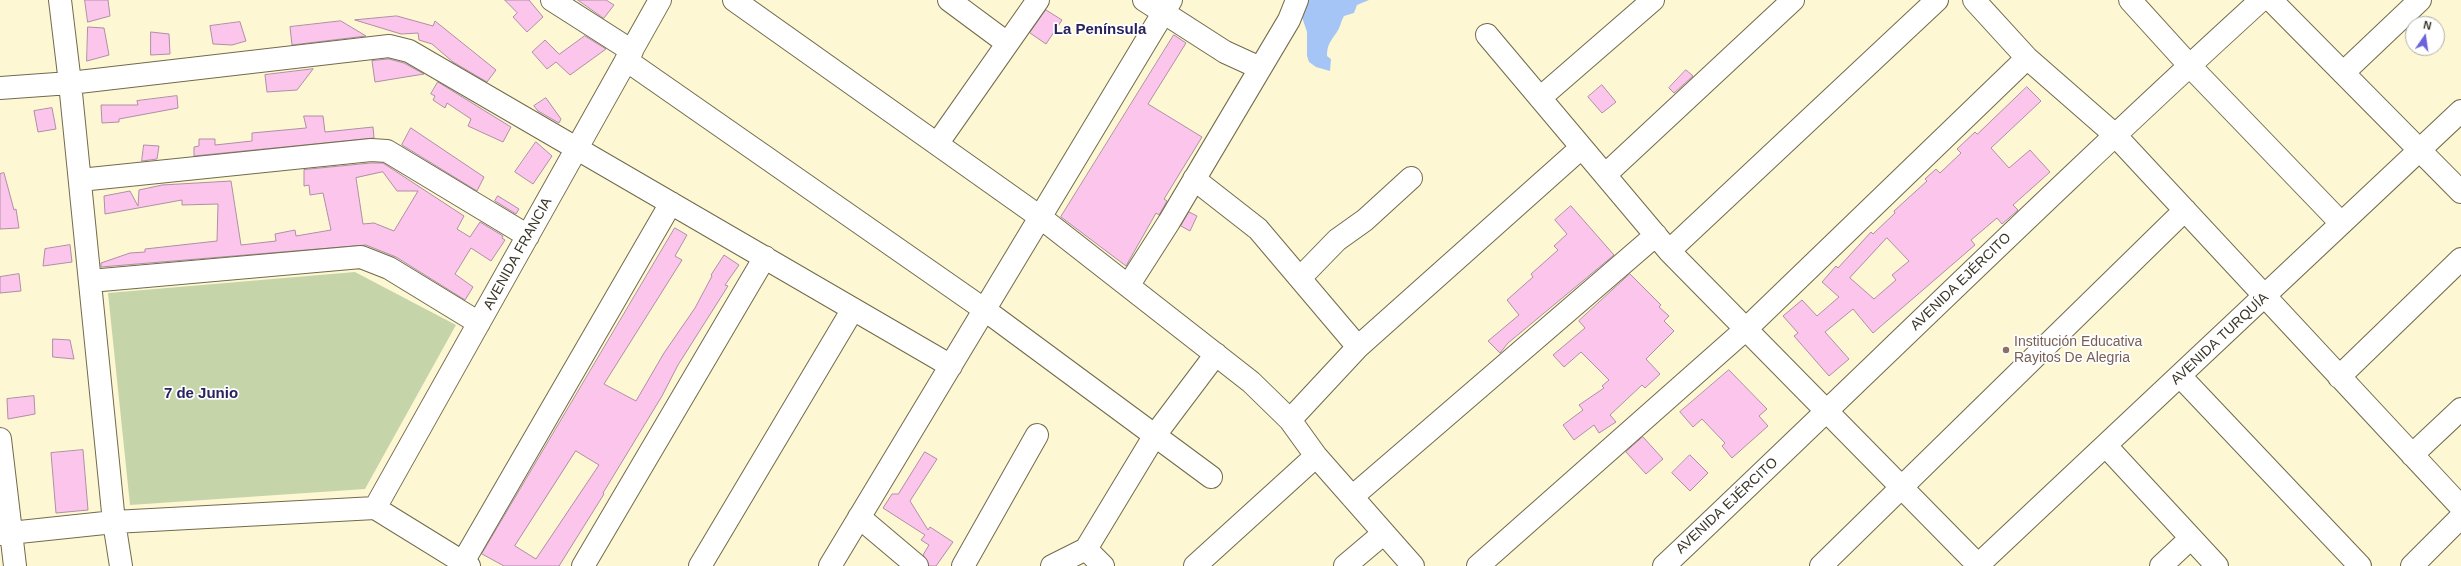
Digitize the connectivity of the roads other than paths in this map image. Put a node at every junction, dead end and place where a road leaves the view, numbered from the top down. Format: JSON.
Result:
{"nodes":[{"id":1,"x":60,"y":0,"type":"edge"},
{"id":2,"x":552,"y":0,"type":"edge"},
{"id":3,"x":660,"y":0,"type":"edge"},
{"id":4,"x":734,"y":0,"type":"edge"},
{"id":5,"x":949,"y":0,"type":"edge"},
{"id":6,"x":1038,"y":0,"type":"edge"},
{"id":7,"x":1144,"y":0,"type":"edge"},
{"id":8,"x":1297,"y":0,"type":"edge"},
{"id":9,"x":1653,"y":0,"type":"edge"},
{"id":10,"x":1793,"y":0,"type":"edge"},
{"id":11,"x":1937,"y":0,"type":"edge"},
{"id":12,"x":1974,"y":0,"type":"edge"},
{"id":13,"x":2130,"y":0,"type":"edge"},
{"id":14,"x":2261,"y":0,"type":"edge"},
{"id":15,"x":2271,"y":0,"type":"edge"},
{"id":16,"x":2420,"y":0,"type":"edge"},
{"id":17,"x":1167,"y":7,"type":"edge"},
{"id":18,"x":1487,"y":35,"type":"dead end"},
{"id":19,"x":1007,"y":43,"type":"junction"},
{"id":20,"x":629,"y":56,"type":"junction"},
{"id":21,"x":2027,"y":58,"type":"junction"},
{"id":22,"x":2189,"y":65,"type":"junction"},
{"id":23,"x":1260,"y":68,"type":"junction"},
{"id":24,"x":2343,"y":73,"type":"junction"},
{"id":25,"x":70,"y":83,"type":"junction"},
{"id":26,"x":0,"y":88,"type":"edge"},
{"id":27,"x":1540,"y":98,"type":"junction"},
{"id":28,"x":2461,"y":111,"type":"edge"},
{"id":29,"x":2114,"y":134,"type":"junction"},
{"id":30,"x":938,"y":144,"type":"junction"},
{"id":31,"x":577,"y":148,"type":"junction"},
{"id":32,"x":1582,"y":148,"type":"junction"},
{"id":33,"x":2419,"y":150,"type":"junction"},
{"id":34,"x":1605,"y":175,"type":"junction"},
{"id":35,"x":1411,"y":178,"type":"dead end"},
{"id":36,"x":1194,"y":179,"type":"junction"},
{"id":37,"x":80,"y":180,"type":"junction"},
{"id":38,"x":2461,"y":192,"type":"edge"},
{"id":39,"x":671,"y":203,"type":"junction"},
{"id":40,"x":2184,"y":210,"type":"junction"},
{"id":41,"x":1040,"y":217,"type":"junction"},
{"id":42,"x":2341,"y":223,"type":"junction"},
{"id":43,"x":528,"y":236,"type":"junction"},
{"id":44,"x":1663,"y":243,"type":"junction"},
{"id":45,"x":765,"y":258,"type":"junction"},
{"id":46,"x":2461,"y":259,"type":"edge"},
{"id":47,"x":1301,"y":277,"type":"junction"},
{"id":48,"x":90,"y":281,"type":"junction"},
{"id":49,"x":1128,"y":286,"type":"junction"},
{"id":50,"x":2264,"y":297,"type":"junction"},
{"id":51,"x":853,"y":309,"type":"junction"},
{"id":52,"x":985,"y":310,"type":"junction"},
{"id":53,"x":479,"y":322,"type":"junction"},
{"id":54,"x":1746,"y":328,"type":"junction"},
{"id":55,"x":1358,"y":347,"type":"junction"},
{"id":56,"x":1216,"y":354,"type":"junction"},
{"id":57,"x":951,"y":366,"type":"junction"},
{"id":58,"x":2180,"y":376,"type":"junction"},
{"id":59,"x":2339,"y":377,"type":"junction"},
{"id":60,"x":2461,"y":409,"type":"edge"},
{"id":61,"x":1827,"y":412,"type":"junction"},
{"id":62,"x":1290,"y":420,"type":"junction"},
{"id":63,"x":1037,"y":435,"type":"dead end"},
{"id":64,"x":1155,"y":435,"type":"junction"},
{"id":65,"x":0,"y":439,"type":"edge"},
{"id":66,"x":2106,"y":446,"type":"junction"},
{"id":67,"x":2412,"y":455,"type":"junction"},
{"id":68,"x":1316,"y":456,"type":"junction"},
{"id":69,"x":1211,"y":477,"type":"dead end"},
{"id":70,"x":1901,"y":487,"type":"junction"},
{"id":71,"x":1352,"y":497,"type":"junction"},
{"id":72,"x":2461,"y":507,"type":"edge"},
{"id":73,"x":375,"y":508,"type":"junction"},
{"id":74,"x":2461,"y":517,"type":"edge"},
{"id":75,"x":859,"y":518,"type":"junction"},
{"id":76,"x":114,"y":522,"type":"junction"},
{"id":77,"x":1384,"y":533,"type":"junction"},
{"id":78,"x":6,"y":534,"type":"edge"},
{"id":79,"x":2191,"y":538,"type":"junction"},
{"id":80,"x":1086,"y":549,"type":"junction"},
{"id":81,"x":466,"y":564,"type":"edge"},
{"id":82,"x":15,"y":566,"type":"edge"},
{"id":83,"x":121,"y":566,"type":"edge"},
{"id":84,"x":583,"y":566,"type":"edge"},
{"id":85,"x":700,"y":566,"type":"edge"},
{"id":86,"x":830,"y":566,"type":"edge"},
{"id":87,"x":916,"y":566,"type":"edge"},
{"id":88,"x":963,"y":566,"type":"edge"},
{"id":89,"x":1052,"y":566,"type":"edge"},
{"id":90,"x":1103,"y":566,"type":"edge"},
{"id":91,"x":1195,"y":566,"type":"edge"},
{"id":92,"x":1345,"y":566,"type":"edge"},
{"id":93,"x":1413,"y":566,"type":"edge"},
{"id":94,"x":1478,"y":566,"type":"edge"},
{"id":95,"x":1664,"y":566,"type":"edge"},
{"id":96,"x":1821,"y":566,"type":"edge"},
{"id":97,"x":1978,"y":566,"type":"edge"},
{"id":98,"x":2161,"y":566,"type":"edge"},
{"id":99,"x":2217,"y":566,"type":"edge"},
{"id":100,"x":2360,"y":566,"type":"edge"},
{"id":101,"x":2412,"y":566,"type":"edge"}],
"edges":[{"from":1,"to":25,"type":"street"},
{"from":2,"to":20,"type":"street"},
{"from":3,"to":20,"type":"street","name":"AVENIDA FRANCIA"},
{"from":4,"to":30,"type":"street"},
{"from":5,"to":19,"type":"street"},
{"from":6,"to":19,"type":"street"},
{"from":7,"to":17,"type":"street"},
{"from":8,"to":23,"type":"street"},
{"from":9,"to":27,"type":"street"},
{"from":10,"to":34,"type":"street"},
{"from":11,"to":44,"type":"street"},
{"from":12,"to":21,"type":"street"},
{"from":13,"to":22,"type":"street"},
{"from":14,"to":22,"type":"street","name":"AVENIDA EJÉRCITO"},
{"from":15,"to":24,"type":"street"},
{"from":16,"to":24,"type":"street"},
{"from":17,"to":23,"type":"street"},
{"from":17,"to":41,"type":"street"},
{"from":18,"to":27,"type":"street"},
{"from":19,"to":30,"type":"street"},
{"from":20,"to":31,"type":"street","name":"AVENIDA FRANCIA"},
{"from":20,"to":52,"type":"street"},
{"from":21,"to":29,"type":"street"},
{"from":21,"to":54,"type":"street"},
{"from":22,"to":29,"type":"street","name":"AVENIDA EJÉRCITO"},
{"from":22,"to":42,"type":"street"},
{"from":23,"to":36,"type":"street"},
{"from":24,"to":33,"type":"street"},
{"from":25,"to":26,"type":"street"},
{"from":25,"to":31,"type":"street"},
{"from":25,"to":37,"type":"street"},
{"from":27,"to":32,"type":"street"},
{"from":28,"to":33,"type":"street","name":"AVENIDA TURQUÍA"},
{"from":29,"to":40,"type":"street"},
{"from":29,"to":61,"type":"street","name":"AVENIDA EJÉRCITO"},
{"from":30,"to":41,"type":"street"},
{"from":31,"to":39,"type":"street"},
{"from":31,"to":43,"type":"street","name":"AVENIDA FRANCIA"},
{"from":32,"to":34,"type":"street"},
{"from":32,"to":55,"type":"street"},
{"from":33,"to":38,"type":"street"},
{"from":33,"to":42,"type":"street","name":"AVENIDA TURQUÍA"},
{"from":34,"to":44,"type":"street"},
{"from":35,"to":47,"type":"street"},
{"from":36,"to":47,"type":"street"},
{"from":36,"to":49,"type":"street"},
{"from":37,"to":43,"type":"street"},
{"from":37,"to":48,"type":"street"},
{"from":39,"to":45,"type":"street"},
{"from":39,"to":81,"type":"street"},
{"from":40,"to":50,"type":"street"},
{"from":40,"to":70,"type":"street"},
{"from":41,"to":49,"type":"street"},
{"from":41,"to":52,"type":"street"},
{"from":42,"to":50,"type":"street","name":"AVENIDA TURQUÍA"},
{"from":43,"to":53,"type":"street","name":"AVENIDA FRANCIA"},
{"from":44,"to":54,"type":"street"},
{"from":44,"to":71,"type":"street"},
{"from":45,"to":51,"type":"street"},
{"from":45,"to":84,"type":"street"},
{"from":46,"to":59,"type":"street"},
{"from":47,"to":55,"type":"street"},
{"from":48,"to":53,"type":"street"},
{"from":48,"to":76,"type":"street"},
{"from":49,"to":56,"type":"street"},
{"from":50,"to":58,"type":"street","name":"AVENIDA TURQUÍA"},
{"from":50,"to":59,"type":"street"},
{"from":51,"to":57,"type":"street"},
{"from":51,"to":85,"type":"street"},
{"from":52,"to":57,"type":"street"},
{"from":52,"to":64,"type":"street"},
{"from":53,"to":73,"type":"street","name":"AVENIDA FRANCIA"},
{"from":54,"to":61,"type":"street"},
{"from":54,"to":94,"type":"street"},
{"from":55,"to":62,"type":"street"},
{"from":56,"to":62,"type":"street"},
{"from":56,"to":64,"type":"street"},
{"from":57,"to":75,"type":"street"},
{"from":58,"to":66,"type":"street","name":"AVENIDA TURQUÍA"},
{"from":58,"to":100,"type":"street"},
{"from":59,"to":67,"type":"street"},
{"from":60,"to":67,"type":"street"},
{"from":61,"to":70,"type":"street"},
{"from":61,"to":95,"type":"street","name":"AVENIDA EJÉRCITO"},
{"from":62,"to":68,"type":"street"},
{"from":63,"to":88,"type":"street"},
{"from":64,"to":69,"type":"street"},
{"from":64,"to":80,"type":"street"},
{"from":65,"to":78,"type":"street"},
{"from":66,"to":79,"type":"street"},
{"from":66,"to":97,"type":"street","name":"AVENIDA TURQUÍA"},
{"from":67,"to":72,"type":"street"},
{"from":68,"to":71,"type":"street"},
{"from":68,"to":91,"type":"street"},
{"from":70,"to":96,"type":"street"},
{"from":70,"to":97,"type":"street"},
{"from":71,"to":77,"type":"street"},
{"from":73,"to":76,"type":"street"},
{"from":73,"to":81,"type":"street"},
{"from":74,"to":101,"type":"street"},
{"from":75,"to":86,"type":"street"},
{"from":75,"to":87,"type":"street"},
{"from":76,"to":78,"type":"street"},
{"from":76,"to":83,"type":"street"},
{"from":77,"to":92,"type":"street"},
{"from":77,"to":93,"type":"street"},
{"from":78,"to":82,"type":"street"},
{"from":79,"to":98,"type":"street"},
{"from":79,"to":99,"type":"street"},
{"from":80,"to":89,"type":"street"},
{"from":80,"to":90,"type":"street"}]}
